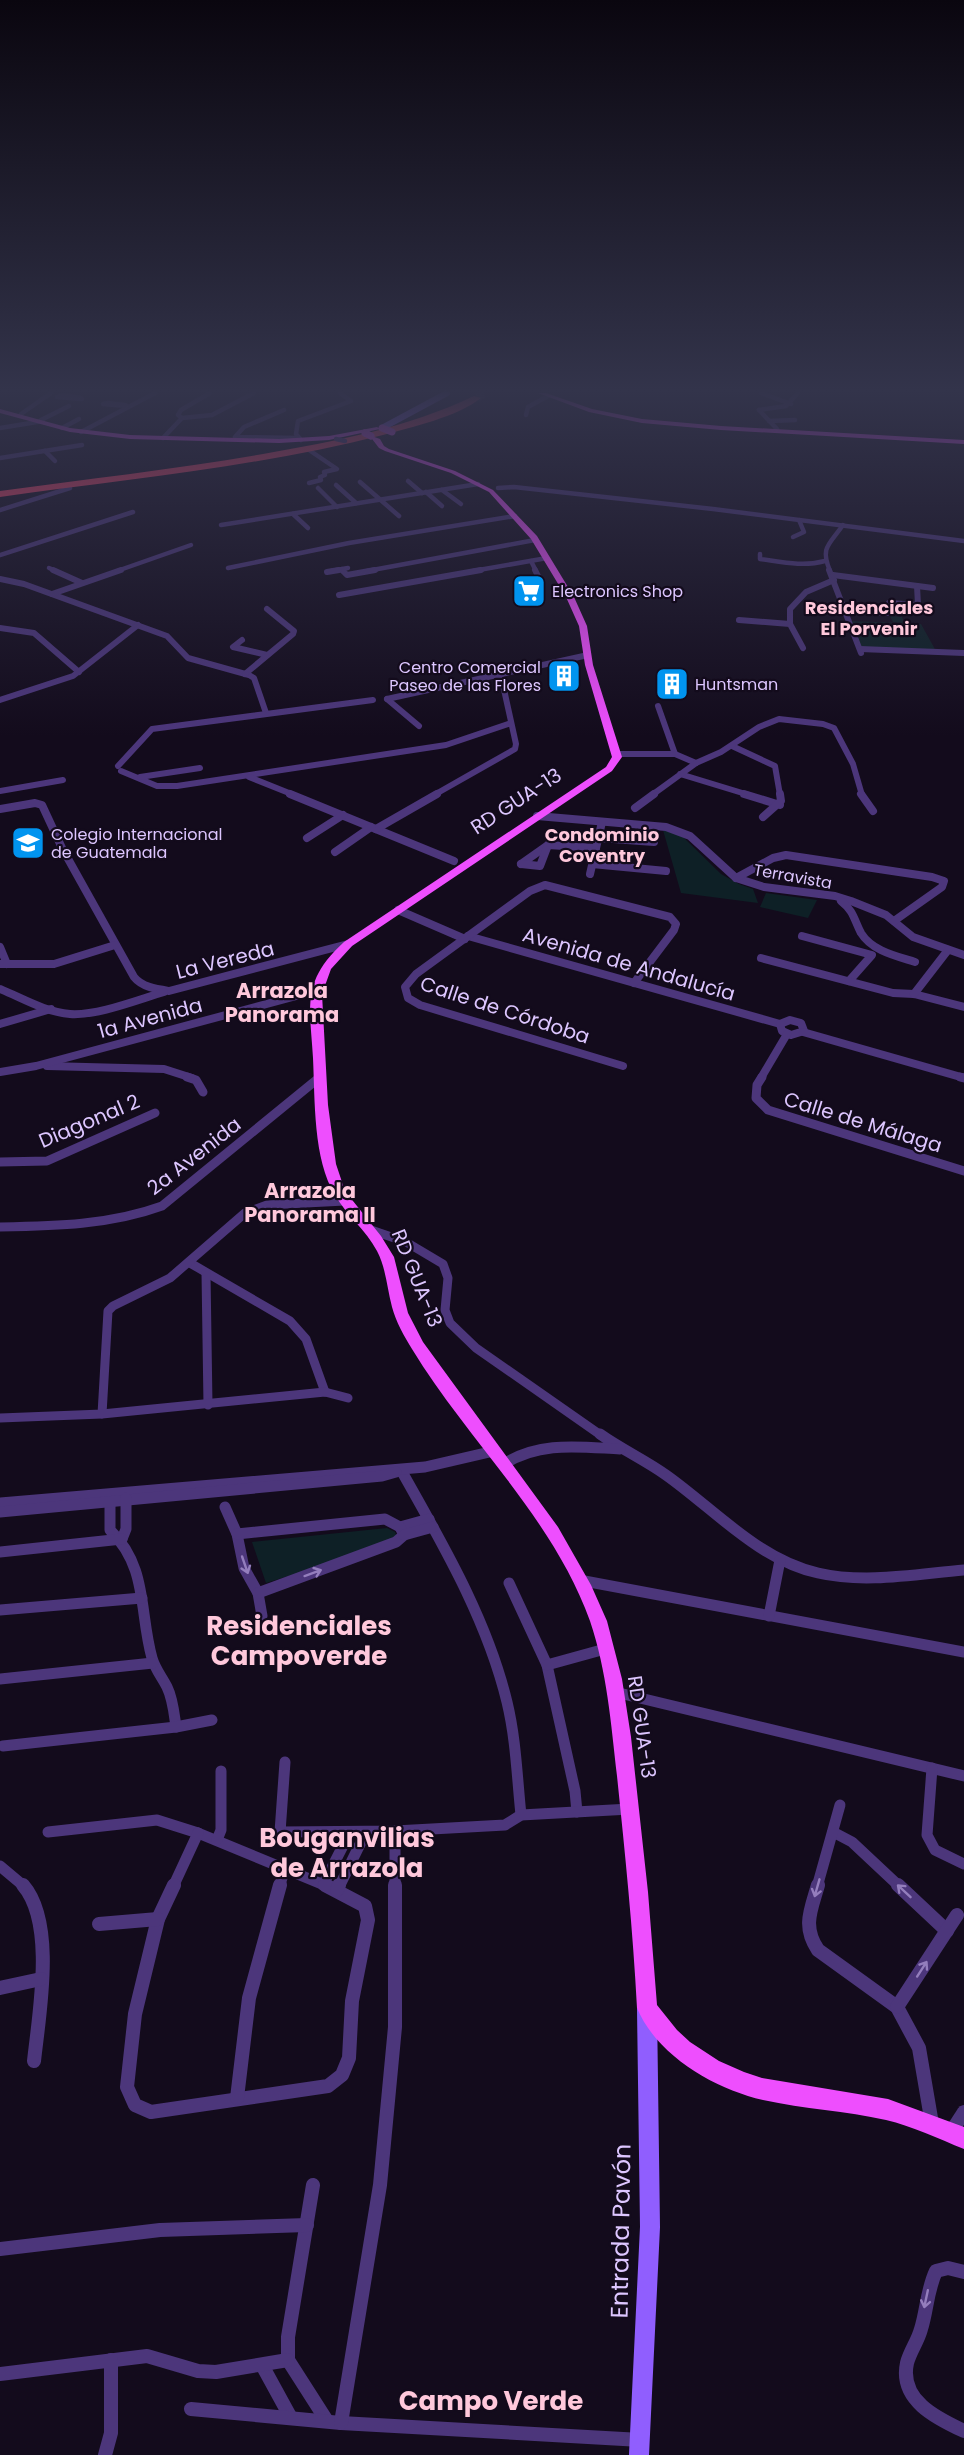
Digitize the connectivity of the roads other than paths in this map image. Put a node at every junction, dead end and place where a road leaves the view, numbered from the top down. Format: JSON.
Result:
{"nodes":[{"id":1,"x":333,"y":508,"type":"edge"},
{"id":2,"x":389,"y":508,"type":"edge"},
{"id":3,"x":507,"y":508,"type":"edge"},
{"id":4,"x":699,"y":508,"type":"edge"},
{"id":5,"x":133,"y":512,"type":"dead end"},
{"id":6,"x":293,"y":514,"type":"junction"},
{"id":7,"x":399,"y":516,"type":"dead end"},
{"id":8,"x":515,"y":516,"type":"junction"},
{"id":9,"x":799,"y":520,"type":"junction"},
{"id":10,"x":221,"y":525,"type":"dead end"},
{"id":11,"x":843,"y":525,"type":"junction"},
{"id":12,"x":308,"y":528,"type":"dead end"},
{"id":13,"x":793,"y":537,"type":"dead end"},
{"id":14,"x":535,"y":540,"type":"junction"},
{"id":15,"x":964,"y":541,"type":"edge"},
{"id":16,"x":191,"y":545,"type":"dead end"},
{"id":17,"x":760,"y":554,"type":"dead end"},
{"id":18,"x":0,"y":555,"type":"edge"},
{"id":19,"x":548,"y":558,"type":"junction"},
{"id":20,"x":531,"y":561,"type":"junction"},
{"id":21,"x":825,"y":561,"type":"junction"},
{"id":22,"x":362,"y":566,"type":"dead end"},
{"id":23,"x":49,"y":568,"type":"dead end"},
{"id":24,"x":228,"y":568,"type":"dead end"},
{"id":25,"x":342,"y":570,"type":"junction"},
{"id":26,"x":327,"y":572,"type":"dead end"},
{"id":27,"x":833,"y":578,"type":"junction"},
{"id":28,"x":0,"y":579,"type":"edge"},
{"id":29,"x":540,"y":580,"type":"dead end"},
{"id":30,"x":82,"y":583,"type":"junction"},
{"id":31,"x":917,"y":586,"type":"junction"},
{"id":32,"x":933,"y":588,"type":"dead end"},
{"id":33,"x":52,"y":594,"type":"junction"},
{"id":34,"x":339,"y":595,"type":"dead end"},
{"id":35,"x":889,"y":603,"type":"dead end"},
{"id":36,"x":267,"y":609,"type":"dead end"},
{"id":37,"x":844,"y":610,"type":"junction"},
{"id":38,"x":889,"y":613,"type":"dead end"},
{"id":39,"x":739,"y":620,"type":"dead end"},
{"id":40,"x":790,"y":624,"type":"junction"},
{"id":41,"x":138,"y":625,"type":"junction"},
{"id":42,"x":0,"y":628,"type":"edge"},
{"id":43,"x":242,"y":640,"type":"dead end"},
{"id":44,"x":803,"y":648,"type":"dead end"},
{"id":45,"x":964,"y":653,"type":"edge"},
{"id":46,"x":267,"y":655,"type":"junction"},
{"id":47,"x":588,"y":657,"type":"junction"},
{"id":48,"x":80,"y":672,"type":"junction"},
{"id":49,"x":245,"y":674,"type":"junction"},
{"id":50,"x":501,"y":676,"type":"junction"},
{"id":51,"x":0,"y":700,"type":"edge"},
{"id":52,"x":373,"y":700,"type":"dead end"},
{"id":53,"x":658,"y":706,"type":"dead end"},
{"id":54,"x":266,"y":713,"type":"junction"},
{"id":55,"x":512,"y":723,"type":"junction"},
{"id":56,"x":419,"y":726,"type":"dead end"},
{"id":57,"x":732,"y":746,"type":"junction"},
{"id":58,"x":616,"y":753,"type":"junction"},
{"id":59,"x":671,"y":754,"type":"junction"},
{"id":60,"x":696,"y":763,"type":"junction"},
{"id":61,"x":200,"y":768,"type":"dead end"},
{"id":62,"x":680,"y":774,"type":"junction"},
{"id":63,"x":247,"y":776,"type":"junction"},
{"id":64,"x":138,"y":778,"type":"junction"},
{"id":65,"x":63,"y":780,"type":"dead end"},
{"id":66,"x":0,"y":791,"type":"edge"},
{"id":67,"x":780,"y":805,"type":"junction"},
{"id":68,"x":635,"y":807,"type":"dead end"},
{"id":69,"x":0,"y":810,"type":"edge"},
{"id":70,"x":873,"y":811,"type":"dead end"},
{"id":71,"x":343,"y":815,"type":"junction"},
{"id":72,"x":764,"y":817,"type":"dead end"},
{"id":73,"x":533,"y":818,"type":"junction"},
{"id":74,"x":567,"y":821,"type":"junction"},
{"id":75,"x":602,"y":825,"type":"junction"},
{"id":76,"x":374,"y":828,"type":"junction"},
{"id":77,"x":307,"y":838,"type":"dead end"},
{"id":78,"x":598,"y":838,"type":"junction"},
{"id":79,"x":654,"y":842,"type":"dead end"},
{"id":80,"x":548,"y":845,"type":"dead end"},
{"id":81,"x":596,"y":848,"type":"junction"},
{"id":82,"x":335,"y":852,"type":"dead end"},
{"id":83,"x":454,"y":861,"type":"dead end"},
{"id":84,"x":592,"y":864,"type":"junction"},
{"id":85,"x":666,"y":871,"type":"dead end"},
{"id":86,"x":590,"y":874,"type":"dead end"},
{"id":87,"x":736,"y":878,"type":"junction"},
{"id":88,"x":835,"y":896,"type":"junction"},
{"id":89,"x":401,"y":908,"type":"junction"},
{"id":90,"x":894,"y":921,"type":"junction"},
{"id":91,"x":468,"y":936,"type":"junction"},
{"id":92,"x":802,"y":936,"type":"dead end"},
{"id":93,"x":348,"y":944,"type":"junction"},
{"id":94,"x":115,"y":945,"type":"junction"},
{"id":95,"x":0,"y":947,"type":"edge"},
{"id":96,"x":948,"y":950,"type":"junction"},
{"id":97,"x":964,"y":955,"type":"edge"},
{"id":98,"x":761,"y":958,"type":"dead end"},
{"id":99,"x":915,"y":962,"type":"dead end"},
{"id":100,"x":4,"y":964,"type":"edge"},
{"id":101,"x":849,"y":981,"type":"junction"},
{"id":102,"x":634,"y":983,"type":"junction"},
{"id":103,"x":0,"y":989,"type":"edge"},
{"id":104,"x":169,"y":991,"type":"junction"},
{"id":105,"x":311,"y":992,"type":"junction"},
{"id":106,"x":914,"y":994,"type":"junction"},
{"id":107,"x":964,"y":1007,"type":"edge"},
{"id":108,"x":51,"y":1009,"type":"junction"},
{"id":109,"x":0,"y":1024,"type":"edge"},
{"id":110,"x":780,"y":1024,"type":"junction"},
{"id":111,"x":803,"y":1032,"type":"junction"},
{"id":112,"x":787,"y":1034,"type":"junction"},
{"id":113,"x":36,"y":1066,"type":"junction"},
{"id":114,"x":622,"y":1066,"type":"dead end"},
{"id":115,"x":0,"y":1072,"type":"edge"},
{"id":116,"x":320,"y":1077,"type":"junction"},
{"id":117,"x":964,"y":1078,"type":"edge"},
{"id":118,"x":203,"y":1092,"type":"dead end"},
{"id":119,"x":155,"y":1113,"type":"dead end"},
{"id":120,"x":0,"y":1162,"type":"edge"},
{"id":121,"x":964,"y":1171,"type":"edge"},
{"id":122,"x":345,"y":1202,"type":"junction"},
{"id":123,"x":0,"y":1227,"type":"edge"},
{"id":124,"x":371,"y":1230,"type":"junction"},
{"id":125,"x":190,"y":1263,"type":"junction"},
{"id":126,"x":206,"y":1273,"type":"junction"},
{"id":127,"x":325,"y":1392,"type":"junction"},
{"id":128,"x":348,"y":1398,"type":"dead end"},
{"id":129,"x":208,"y":1405,"type":"junction"},
{"id":130,"x":102,"y":1414,"type":"junction"},
{"id":131,"x":0,"y":1418,"type":"edge"},
{"id":132,"x":621,"y":1449,"type":"junction"},
{"id":133,"x":494,"y":1451,"type":"junction"},
{"id":134,"x":504,"y":1464,"type":"junction"},
{"id":135,"x":401,"y":1470,"type":"junction"},
{"id":136,"x":127,"y":1497,"type":"junction"},
{"id":137,"x":110,"y":1498,"type":"junction"},
{"id":138,"x":0,"y":1503,"type":"edge"},
{"id":139,"x":225,"y":1507,"type":"dead end"},
{"id":140,"x":0,"y":1512,"type":"edge"},
{"id":141,"x":431,"y":1523,"type":"junction"},
{"id":142,"x":402,"y":1531,"type":"junction"},
{"id":143,"x":237,"y":1534,"type":"junction"},
{"id":144,"x":122,"y":1539,"type":"junction"},
{"id":145,"x":0,"y":1552,"type":"edge"},
{"id":146,"x":780,"y":1560,"type":"junction"},
{"id":147,"x":964,"y":1570,"type":"edge"},
{"id":148,"x":579,"y":1580,"type":"junction"},
{"id":149,"x":509,"y":1583,"type":"dead end"},
{"id":150,"x":258,"y":1593,"type":"junction"},
{"id":151,"x":142,"y":1598,"type":"junction"},
{"id":152,"x":0,"y":1610,"type":"edge"},
{"id":153,"x":262,"y":1616,"type":"dead end"},
{"id":154,"x":770,"y":1616,"type":"junction"},
{"id":155,"x":605,"y":1649,"type":"junction"},
{"id":156,"x":964,"y":1652,"type":"edge"},
{"id":157,"x":153,"y":1663,"type":"junction"},
{"id":158,"x":548,"y":1665,"type":"junction"},
{"id":159,"x":0,"y":1680,"type":"edge"},
{"id":160,"x":615,"y":1692,"type":"junction"},
{"id":161,"x":212,"y":1720,"type":"dead end"},
{"id":162,"x":176,"y":1727,"type":"junction"},
{"id":163,"x":3,"y":1746,"type":"dead end"},
{"id":164,"x":285,"y":1762,"type":"dead end"},
{"id":165,"x":932,"y":1768,"type":"junction"},
{"id":166,"x":221,"y":1772,"type":"dead end"},
{"id":167,"x":964,"y":1776,"type":"edge"},
{"id":168,"x":840,"y":1804,"type":"dead end"},
{"id":169,"x":630,"y":1809,"type":"junction"},
{"id":170,"x":577,"y":1812,"type":"junction"},
{"id":171,"x":521,"y":1815,"type":"junction"},
{"id":172,"x":394,"y":1831,"type":"junction"},
{"id":173,"x":48,"y":1832,"type":"dead end"},
{"id":174,"x":350,"y":1832,"type":"junction"},
{"id":175,"x":366,"y":1832,"type":"junction"},
{"id":176,"x":833,"y":1832,"type":"junction"},
{"id":177,"x":198,"y":1833,"type":"junction"},
{"id":178,"x":217,"y":1840,"type":"junction"},
{"id":179,"x":964,"y":1864,"type":"edge"},
{"id":180,"x":1,"y":1869,"type":"edge"},
{"id":181,"x":285,"y":1869,"type":"junction"},
{"id":182,"x":330,"y":1887,"type":"junction"},
{"id":183,"x":957,"y":1915,"type":"dead end"},
{"id":184,"x":158,"y":1919,"type":"junction"},
{"id":185,"x":99,"y":1924,"type":"dead end"},
{"id":186,"x":947,"y":1931,"type":"junction"},
{"id":187,"x":41,"y":1979,"type":"junction"},
{"id":188,"x":0,"y":1988,"type":"edge"},
{"id":189,"x":897,"y":2007,"type":"junction"},
{"id":190,"x":647,"y":2008,"type":"junction"},
{"id":191,"x":34,"y":2061,"type":"dead end"},
{"id":192,"x":237,"y":2098,"type":"junction"},
{"id":193,"x":964,"y":2112,"type":"edge"},
{"id":194,"x":949,"y":2131,"type":"edge"},
{"id":195,"x":313,"y":2185,"type":"dead end"},
{"id":196,"x":307,"y":2225,"type":"junction"},
{"id":197,"x":0,"y":2249,"type":"edge"},
{"id":198,"x":964,"y":2272,"type":"edge"},
{"id":199,"x":111,"y":2360,"type":"junction"},
{"id":200,"x":288,"y":2360,"type":"junction"},
{"id":201,"x":262,"y":2365,"type":"junction"},
{"id":202,"x":0,"y":2374,"type":"edge"},
{"id":203,"x":191,"y":2409,"type":"dead end"},
{"id":204,"x":291,"y":2418,"type":"junction"},
{"id":205,"x":334,"y":2422,"type":"junction"},
{"id":206,"x":964,"y":2431,"type":"edge"},
{"id":207,"x":640,"y":2448,"type":"edge"},
{"id":208,"x":105,"y":2455,"type":"edge"}],
"edges":[{"from":1,"to":6,"type":"street"},
{"from":2,"to":7,"type":"street"},
{"from":3,"to":8,"type":"main road"},
{"from":4,"to":9,"type":"street"},
{"from":5,"to":18,"type":"street"},
{"from":6,"to":10,"type":"street"},
{"from":6,"to":12,"type":"street"},
{"from":8,"to":14,"type":"main road"},
{"from":8,"to":24,"type":"street"},
{"from":9,"to":11,"type":"street"},
{"from":9,"to":13,"type":"street"},
{"from":11,"to":15,"type":"street"},
{"from":11,"to":21,"type":"street"},
{"from":14,"to":19,"type":"main road"},
{"from":14,"to":25,"type":"street"},
{"from":16,"to":30,"type":"street"},
{"from":17,"to":21,"type":"street"},
{"from":19,"to":20,"type":"street"},
{"from":19,"to":47,"type":"main road"},
{"from":20,"to":29,"type":"street"},
{"from":20,"to":34,"type":"street"},
{"from":21,"to":27,"type":"street"},
{"from":22,"to":25,"type":"street"},
{"from":23,"to":30,"type":"street"},
{"from":25,"to":26,"type":"street"},
{"from":27,"to":31,"type":"street"},
{"from":27,"to":37,"type":"street"},
{"from":27,"to":40,"type":"street"},
{"from":28,"to":33,"type":"street"},
{"from":30,"to":33,"type":"street"},
{"from":31,"to":32,"type":"street"},
{"from":31,"to":35,"type":"street"},
{"from":33,"to":41,"type":"street"},
{"from":36,"to":46,"type":"street"},
{"from":37,"to":38,"type":"street"},
{"from":37,"to":45,"type":"street"},
{"from":39,"to":40,"type":"street"},
{"from":40,"to":44,"type":"street"},
{"from":41,"to":48,"type":"street"},
{"from":41,"to":49,"type":"street"},
{"from":42,"to":48,"type":"street"},
{"from":43,"to":46,"type":"street"},
{"from":46,"to":49,"type":"street"},
{"from":47,"to":50,"type":"street"},
{"from":47,"to":58,"type":"main road"},
{"from":48,"to":51,"type":"street"},
{"from":49,"to":54,"type":"street"},
{"from":50,"to":55,"type":"street"},
{"from":50,"to":56,"type":"street"},
{"from":52,"to":54,"type":"street"},
{"from":53,"to":59,"type":"street"},
{"from":54,"to":64,"type":"street"},
{"from":55,"to":63,"type":"street"},
{"from":55,"to":76,"type":"street"},
{"from":57,"to":60,"type":"street"},
{"from":57,"to":67,"type":"street"},
{"from":57,"to":70,"type":"street"},
{"from":58,"to":59,"type":"street"},
{"from":58,"to":73,"type":"main road","name":"RD GUA-13"},
{"from":59,"to":60,"type":"street"},
{"from":60,"to":62,"type":"street"},
{"from":61,"to":64,"type":"street"},
{"from":62,"to":67,"type":"street"},
{"from":62,"to":68,"type":"street"},
{"from":63,"to":64,"type":"street"},
{"from":63,"to":71,"type":"street"},
{"from":65,"to":66,"type":"street"},
{"from":67,"to":72,"type":"street"},
{"from":69,"to":94,"type":"street","name":"La Vereda"},
{"from":71,"to":76,"type":"street"},
{"from":71,"to":77,"type":"street"},
{"from":73,"to":74,"type":"street"},
{"from":73,"to":89,"type":"main road","name":"RD GUA-13"},
{"from":74,"to":75,"type":"street"},
{"from":74,"to":75,"type":"street"},
{"from":75,"to":78,"type":"street"},
{"from":75,"to":87,"type":"street","name":"Terravista"},
{"from":76,"to":82,"type":"street"},
{"from":76,"to":83,"type":"street"},
{"from":78,"to":79,"type":"street"},
{"from":78,"to":81,"type":"street"},
{"from":80,"to":81,"type":"street"},
{"from":81,"to":84,"type":"street"},
{"from":84,"to":85,"type":"street"},
{"from":84,"to":86,"type":"street"},
{"from":87,"to":88,"type":"street","name":"Terravista"},
{"from":87,"to":90,"type":"street"},
{"from":88,"to":90,"type":"street","name":"Terravista"},
{"from":88,"to":99,"type":"street"},
{"from":89,"to":91,"type":"street","name":"Avenida de Andalucía"},
{"from":89,"to":93,"type":"main road","name":"RD GUA-13"},
{"from":90,"to":96,"type":"street","name":"Terravista"},
{"from":91,"to":102,"type":"street","name":"Avenida de Andalucía"},
{"from":91,"to":102,"type":"street"},
{"from":91,"to":114,"type":"street","name":"Calle de Córdoba"},
{"from":92,"to":101,"type":"street"},
{"from":93,"to":104,"type":"street","name":"La Vereda"},
{"from":93,"to":105,"type":"main road","name":"RD GUA-13"},
{"from":94,"to":100,"type":"street"},
{"from":94,"to":104,"type":"street","name":"La Vereda"},
{"from":95,"to":100,"type":"street"},
{"from":96,"to":97,"type":"street","name":"Terravista"},
{"from":96,"to":106,"type":"street"},
{"from":98,"to":101,"type":"street"},
{"from":101,"to":106,"type":"street"},
{"from":102,"to":110,"type":"street","name":"Avenida de Andalucía"},
{"from":103,"to":108,"type":"street"},
{"from":104,"to":108,"type":"street"},
{"from":105,"to":113,"type":"street","name":"1a Avenida"},
{"from":105,"to":116,"type":"main road","name":"RD GUA-13"},
{"from":106,"to":107,"type":"street"},
{"from":108,"to":109,"type":"street"},
{"from":110,"to":111,"type":"street","name":"Avenida de Andalucía"},
{"from":110,"to":112,"type":"street"},
{"from":111,"to":112,"type":"street"},
{"from":111,"to":117,"type":"street"},
{"from":112,"to":121,"type":"street","name":"Calle de Málaga"},
{"from":113,"to":115,"type":"street","name":"1a Avenida"},
{"from":113,"to":118,"type":"street"},
{"from":116,"to":122,"type":"main road","name":"RD GUA-13"},
{"from":116,"to":123,"type":"street","name":"2a Avenida"},
{"from":119,"to":120,"type":"street","name":"Diagonal 2"},
{"from":122,"to":124,"type":"main road","name":"RD GUA-13"},
{"from":122,"to":125,"type":"street"},
{"from":124,"to":132,"type":"street"},
{"from":124,"to":133,"type":"main road","name":"RD GUA-13"},
{"from":125,"to":126,"type":"street"},
{"from":125,"to":130,"type":"street"},
{"from":126,"to":127,"type":"street"},
{"from":126,"to":129,"type":"street"},
{"from":127,"to":128,"type":"street"},
{"from":127,"to":129,"type":"street"},
{"from":129,"to":130,"type":"street"},
{"from":130,"to":131,"type":"street"},
{"from":132,"to":134,"type":"street"},
{"from":132,"to":146,"type":"street"},
{"from":133,"to":134,"type":"main road","name":"RD GUA-13"},
{"from":133,"to":135,"type":"street"},
{"from":134,"to":148,"type":"main road","name":"RD GUA-13"},
{"from":135,"to":136,"type":"street"},
{"from":135,"to":141,"type":"street"},
{"from":136,"to":137,"type":"street"},
{"from":136,"to":144,"type":"street"},
{"from":137,"to":138,"type":"street"},
{"from":137,"to":140,"type":"street"},
{"from":137,"to":144,"type":"street"},
{"from":139,"to":143,"type":"street"},
{"from":141,"to":142,"type":"street"},
{"from":141,"to":171,"type":"street"},
{"from":142,"to":143,"type":"street"},
{"from":150,"to":142,"type":"street","one_way":true},
{"from":143,"to":150,"type":"street","one_way":true},
{"from":144,"to":145,"type":"street"},
{"from":144,"to":151,"type":"street"},
{"from":146,"to":147,"type":"street"},
{"from":146,"to":154,"type":"street"},
{"from":148,"to":154,"type":"street"},
{"from":148,"to":155,"type":"main road","name":"RD GUA-13"},
{"from":149,"to":158,"type":"street"},
{"from":150,"to":153,"type":"street"},
{"from":151,"to":152,"type":"street"},
{"from":151,"to":157,"type":"street"},
{"from":154,"to":156,"type":"street"},
{"from":155,"to":158,"type":"street"},
{"from":155,"to":160,"type":"main road","name":"RD GUA-13"},
{"from":157,"to":159,"type":"street"},
{"from":157,"to":162,"type":"street"},
{"from":158,"to":170,"type":"street"},
{"from":160,"to":165,"type":"street"},
{"from":160,"to":169,"type":"main road","name":"RD GUA-13"},
{"from":161,"to":162,"type":"street"},
{"from":162,"to":163,"type":"street"},
{"from":164,"to":174,"type":"street"},
{"from":165,"to":167,"type":"street"},
{"from":165,"to":179,"type":"street"},
{"from":166,"to":178,"type":"street"},
{"from":168,"to":176,"type":"street"},
{"from":169,"to":170,"type":"street"},
{"from":169,"to":190,"type":"main road","name":"RD GUA-13"},
{"from":170,"to":171,"type":"street"},
{"from":171,"to":172,"type":"street"},
{"from":172,"to":175,"type":"street"},
{"from":172,"to":205,"type":"street"},
{"from":173,"to":177,"type":"street"},
{"from":174,"to":175,"type":"street"},
{"from":174,"to":182,"type":"street"},
{"from":175,"to":182,"type":"street"},
{"from":186,"to":176,"type":"street","one_way":true},
{"from":176,"to":189,"type":"street","one_way":true},
{"from":177,"to":178,"type":"street"},
{"from":177,"to":184,"type":"street"},
{"from":178,"to":181,"type":"street"},
{"from":180,"to":187,"type":"street"},
{"from":181,"to":182,"type":"street"},
{"from":181,"to":192,"type":"street"},
{"from":182,"to":192,"type":"street"},
{"from":183,"to":186,"type":"street"},
{"from":184,"to":185,"type":"street"},
{"from":184,"to":192,"type":"street"},
{"from":189,"to":186,"type":"street","one_way":true},
{"from":187,"to":188,"type":"street"},
{"from":187,"to":191,"type":"street"},
{"from":189,"to":194,"type":"street"},
{"from":190,"to":194,"type":"main road"},
{"from":190,"to":207,"type":"street","name":"Entrada Pavón"},
{"from":193,"to":194,"type":"street"},
{"from":195,"to":196,"type":"street"},
{"from":196,"to":197,"type":"street"},
{"from":196,"to":200,"type":"street"},
{"from":198,"to":206,"type":"street","one_way":true},
{"from":199,"to":201,"type":"street"},
{"from":199,"to":202,"type":"street"},
{"from":199,"to":208,"type":"street"},
{"from":200,"to":201,"type":"street"},
{"from":200,"to":205,"type":"street"},
{"from":201,"to":204,"type":"street"},
{"from":203,"to":204,"type":"street"},
{"from":204,"to":205,"type":"street"},
{"from":205,"to":207,"type":"street"}]}
